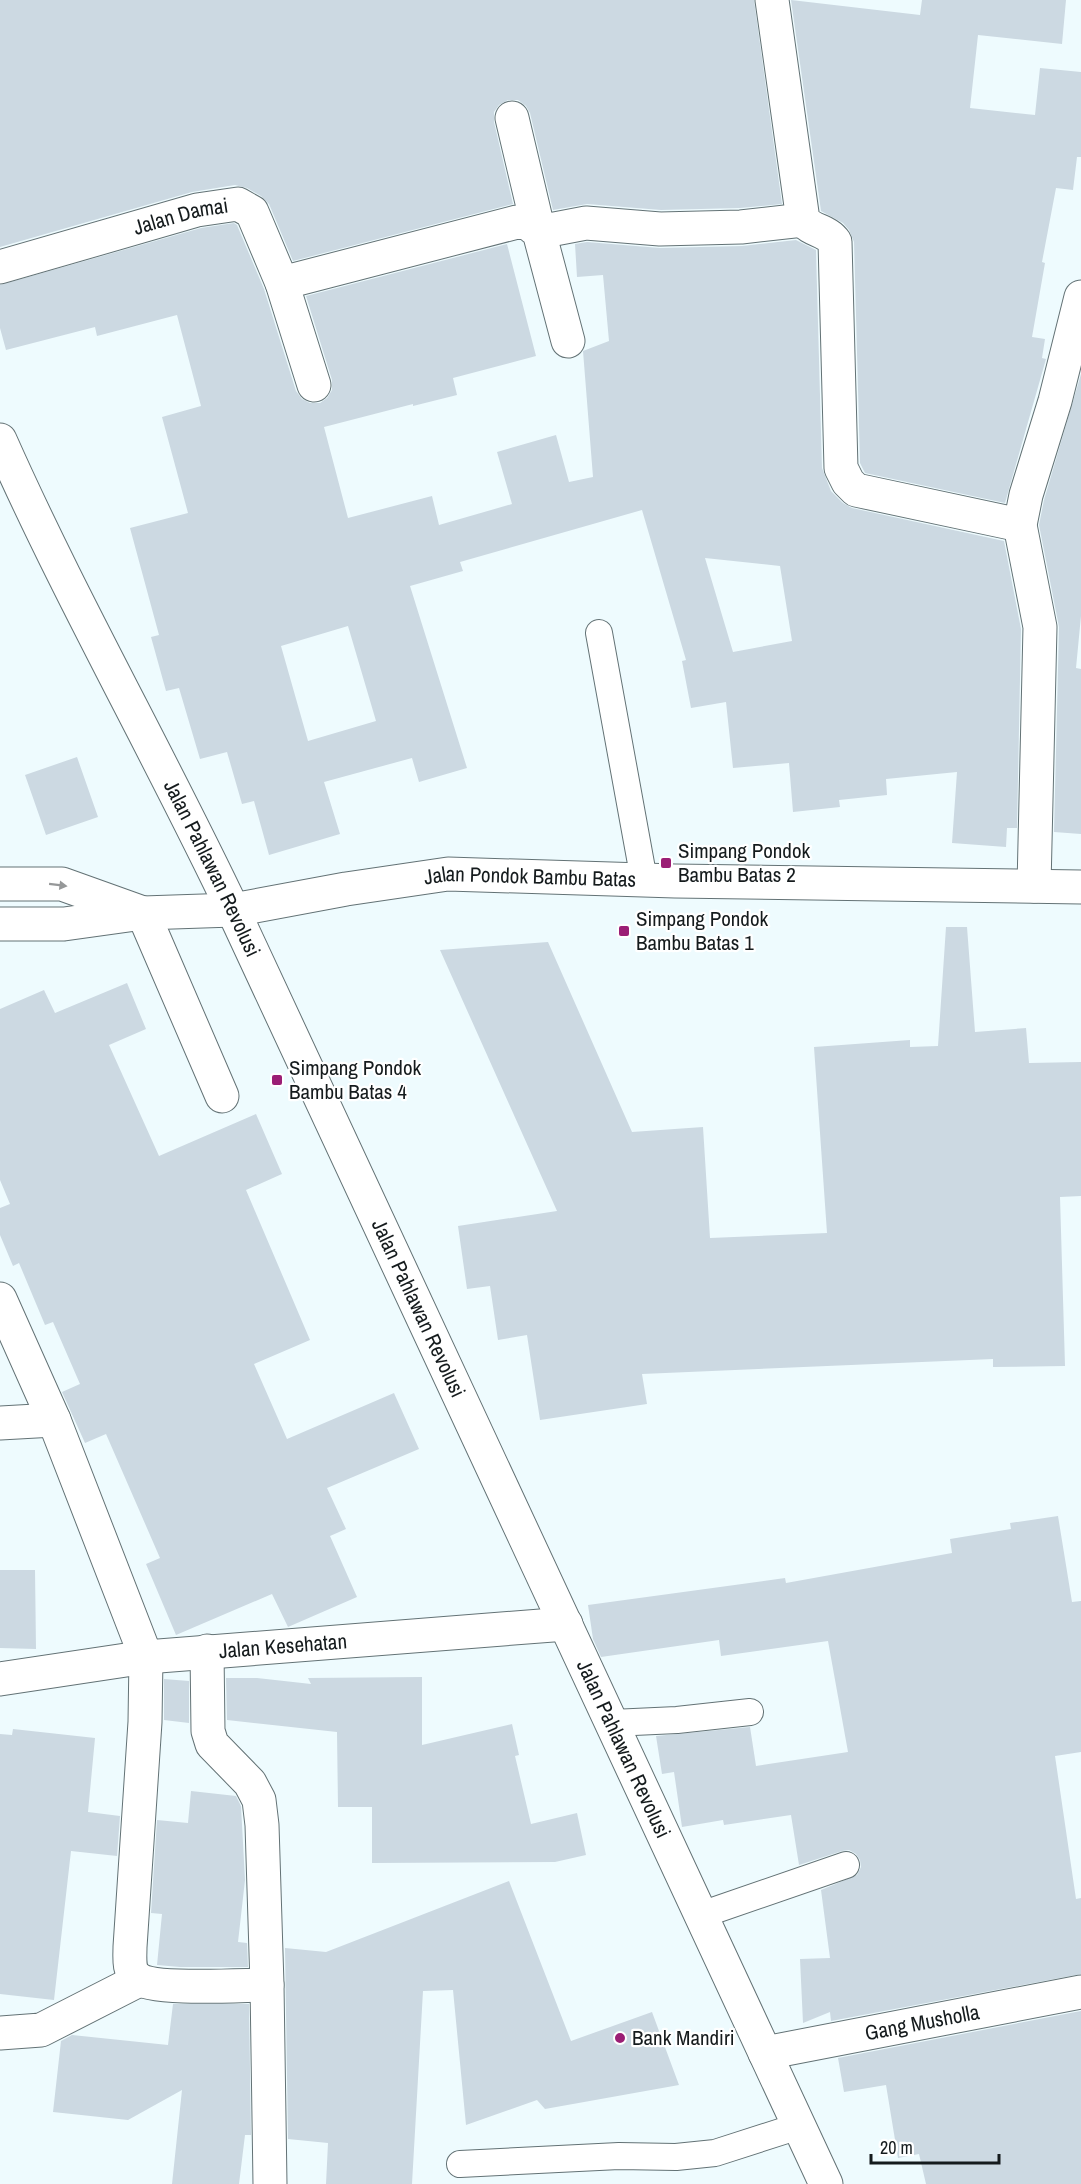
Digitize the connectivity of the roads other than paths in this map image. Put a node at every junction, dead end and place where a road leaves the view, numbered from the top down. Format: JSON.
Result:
{"nodes":[{"id":1,"x":772,"y":0,"type":"edge"},
{"id":2,"x":512,"y":118,"type":"dead end"},
{"id":3,"x":803,"y":220,"type":"junction"},
{"id":4,"x":539,"y":232,"type":"junction"},
{"id":5,"x":0,"y":267,"type":"edge"},
{"id":6,"x":282,"y":283,"type":"junction"},
{"id":7,"x":1081,"y":297,"type":"edge"},
{"id":8,"x":568,"y":341,"type":"dead end"},
{"id":9,"x":314,"y":385,"type":"dead end"},
{"id":10,"x":0,"y":440,"type":"edge"},
{"id":11,"x":1020,"y":525,"type":"junction"},
{"id":12,"x":599,"y":633,"type":"dead end"},
{"id":13,"x":644,"y":880,"type":"junction"},
{"id":14,"x":0,"y":884,"type":"edge"},
{"id":15,"x":1034,"y":886,"type":"junction"},
{"id":16,"x":1081,"y":887,"type":"edge"},
{"id":17,"x":234,"y":910,"type":"junction"},
{"id":18,"x":142,"y":913,"type":"junction"},
{"id":19,"x":0,"y":924,"type":"edge"},
{"id":20,"x":222,"y":1096,"type":"dead end"},
{"id":21,"x":0,"y":1299,"type":"edge"},
{"id":22,"x":54,"y":1420,"type":"junction"},
{"id":23,"x":0,"y":1423,"type":"edge"},
{"id":24,"x":566,"y":1624,"type":"junction"},
{"id":25,"x":207,"y":1651,"type":"junction"},
{"id":26,"x":146,"y":1657,"type":"junction"},
{"id":27,"x":0,"y":1679,"type":"edge"},
{"id":28,"x":750,"y":1712,"type":"dead end"},
{"id":29,"x":612,"y":1724,"type":"junction"},
{"id":30,"x":846,"y":1865,"type":"dead end"},
{"id":31,"x":701,"y":1915,"type":"junction"},
{"id":32,"x":139,"y":1980,"type":"junction"},
{"id":33,"x":267,"y":1985,"type":"junction"},
{"id":34,"x":1081,"y":1992,"type":"edge"},
{"id":35,"x":0,"y":2033,"type":"edge"},
{"id":36,"x":765,"y":2053,"type":"junction"},
{"id":37,"x":799,"y":2126,"type":"junction"},
{"id":38,"x":460,"y":2164,"type":"dead end"},
{"id":39,"x":270,"y":2184,"type":"edge"},
{"id":40,"x":826,"y":2184,"type":"edge"}],
"edges":[{"from":1,"to":3,"type":"street"},
{"from":2,"to":4,"type":"street"},
{"from":3,"to":4,"type":"street"},
{"from":3,"to":11,"type":"street"},
{"from":4,"to":6,"type":"street"},
{"from":4,"to":8,"type":"street"},
{"from":5,"to":6,"type":"street","name":"Jalan Damai"},
{"from":6,"to":9,"type":"street","name":"Jalan Damai"},
{"from":7,"to":11,"type":"street"},
{"from":10,"to":17,"type":"street","name":"Jalan Pahlawan Revolusi"},
{"from":11,"to":15,"type":"street"},
{"from":12,"to":13,"type":"lane"},
{"from":13,"to":15,"type":"street","name":"Jalan Pondok Bambu Batas"},
{"from":13,"to":17,"type":"street","name":"Jalan Pondok Bambu Batas"},
{"from":14,"to":18,"type":"street","one_way":true},
{"from":15,"to":16,"type":"street","name":"Jalan Pondok Bambu Batas"},
{"from":17,"to":18,"type":"street","name":"Jalan Pondok Bambu Batas"},
{"from":17,"to":24,"type":"street","name":"Jalan Pahlawan Revolusi"},
{"from":18,"to":19,"type":"street","name":"Jalan Pondok Bambu Batas"},
{"from":18,"to":20,"type":"street"},
{"from":21,"to":22,"type":"street"},
{"from":22,"to":23,"type":"street"},
{"from":22,"to":26,"type":"street"},
{"from":24,"to":25,"type":"street","name":"Jalan Kesehatan"},
{"from":24,"to":29,"type":"street","name":"Jalan Pahlawan Revolusi"},
{"from":25,"to":26,"type":"street","name":"Jalan Kesehatan"},
{"from":25,"to":33,"type":"street"},
{"from":26,"to":27,"type":"street","name":"Jalan Kesehatan"},
{"from":26,"to":32,"type":"street"},
{"from":28,"to":29,"type":"lane"},
{"from":29,"to":31,"type":"street","name":"Jalan Pahlawan Revolusi"},
{"from":30,"to":31,"type":"lane"},
{"from":31,"to":36,"type":"street","name":"Jalan Pahlawan Revolusi"},
{"from":32,"to":33,"type":"street"},
{"from":32,"to":35,"type":"street"},
{"from":33,"to":39,"type":"street"},
{"from":34,"to":36,"type":"street","name":"Gang Musholla"},
{"from":36,"to":37,"type":"street","name":"Jalan Pahlawan Revolusi"},
{"from":37,"to":38,"type":"lane"},
{"from":37,"to":40,"type":"street","name":"Jalan Pahlawan Revolusi"}]}
